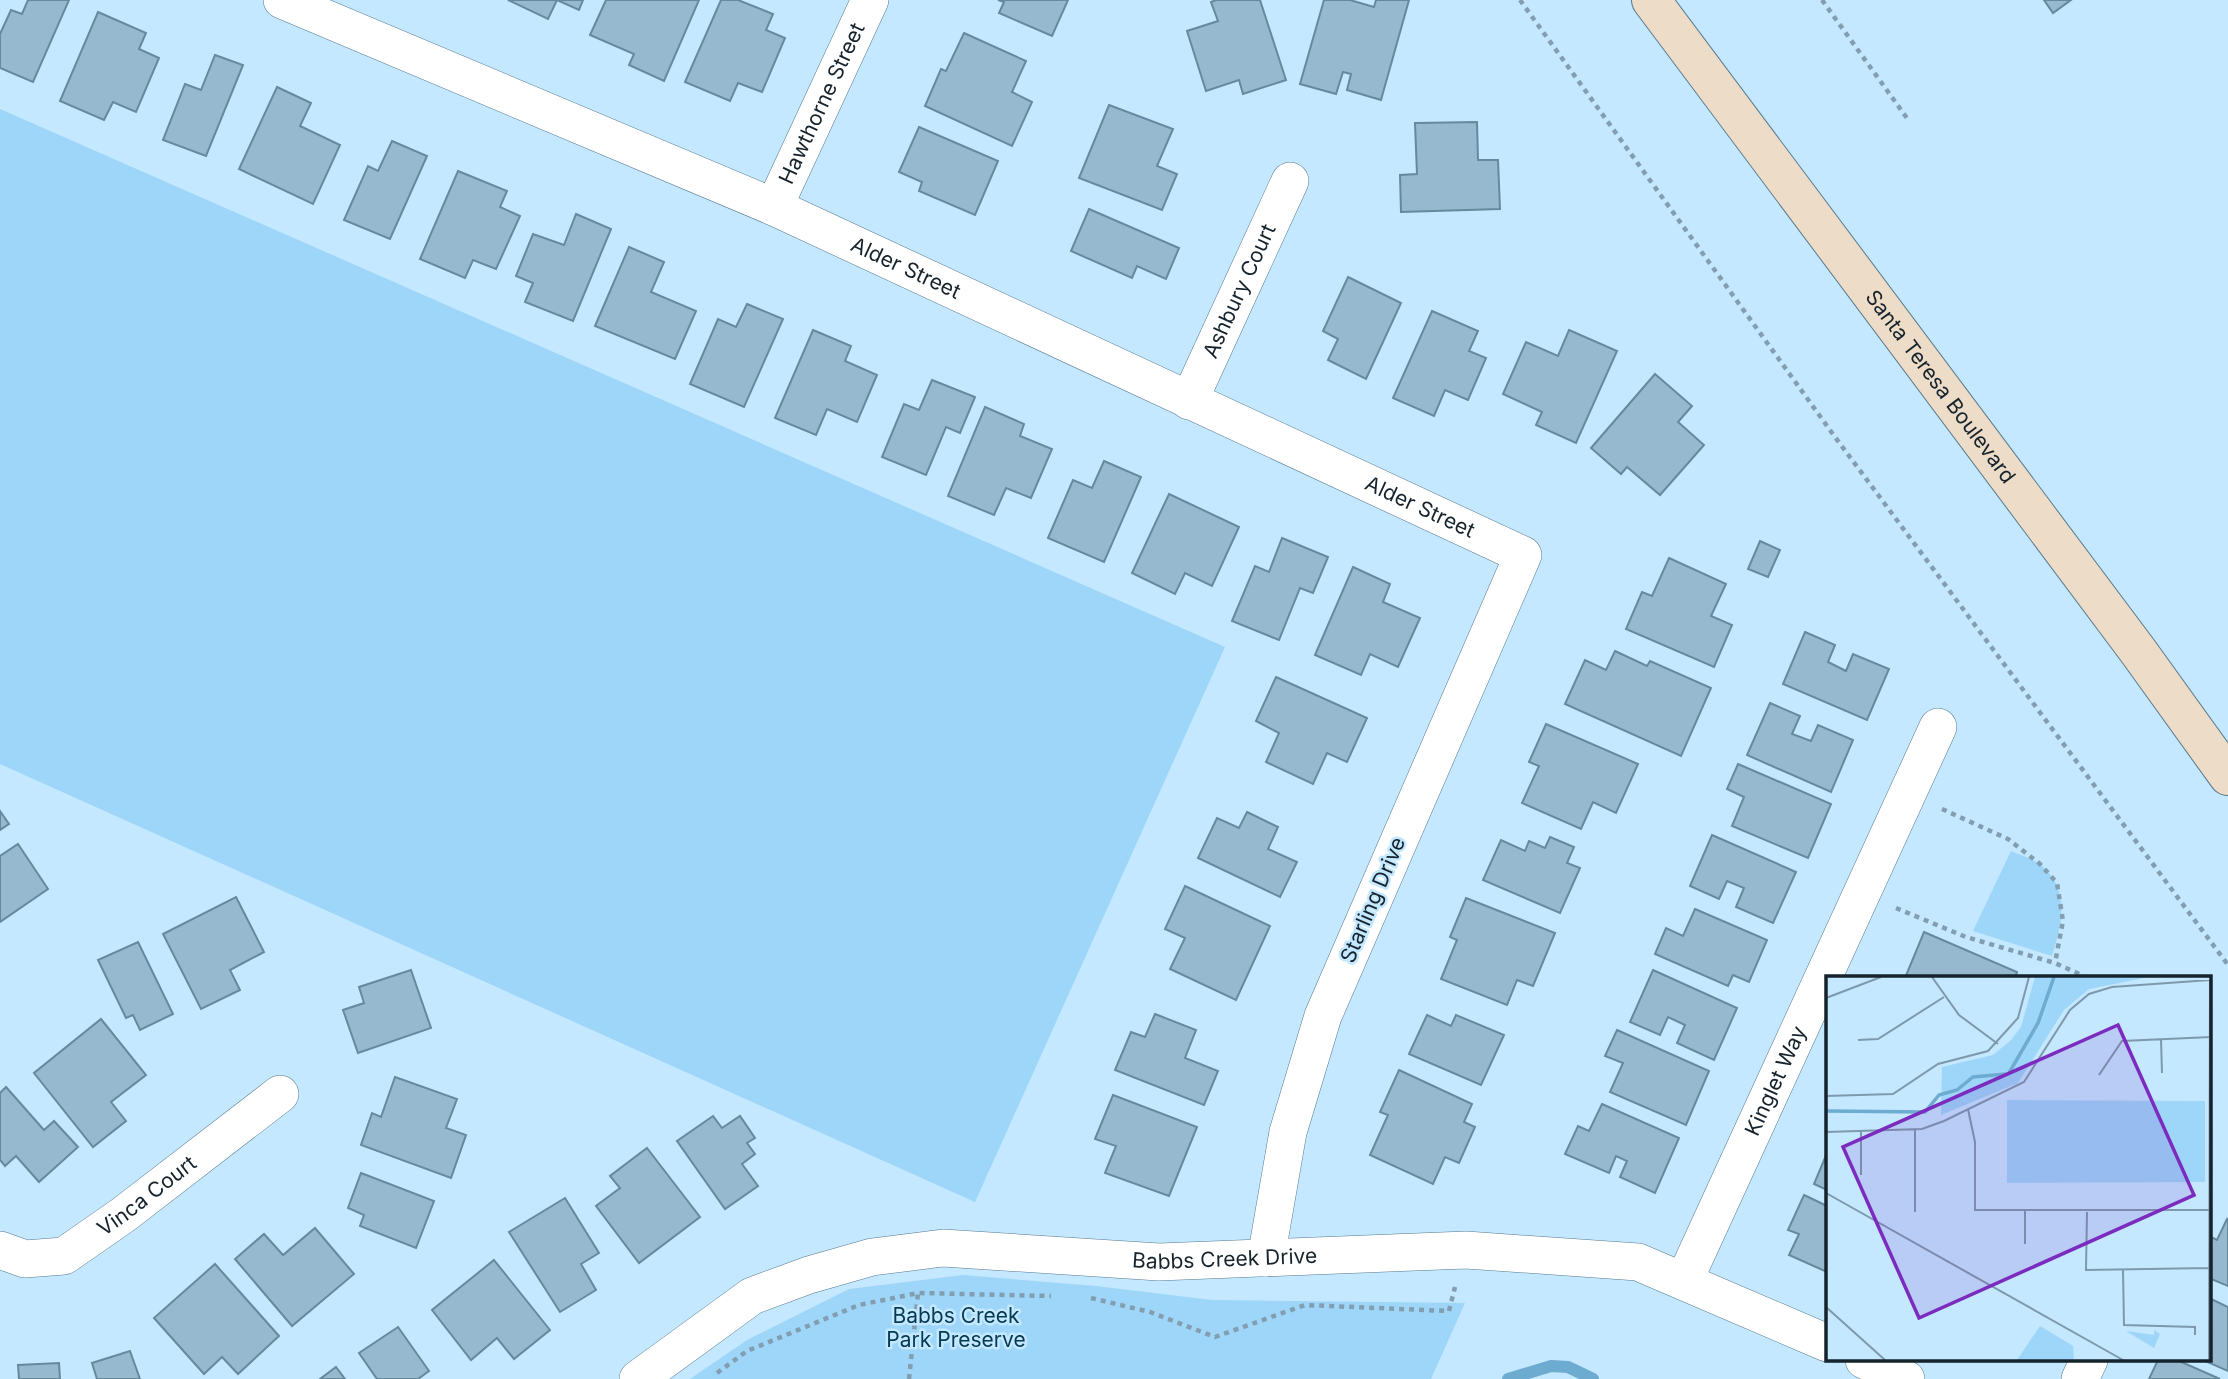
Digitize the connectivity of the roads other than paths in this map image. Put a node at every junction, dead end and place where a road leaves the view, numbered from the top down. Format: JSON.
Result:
{"nodes":[{"id":1,"x":282,"y":0,"type":"edge"},
{"id":2,"x":870,"y":0,"type":"edge"},
{"id":3,"x":1651,"y":0,"type":"edge"},
{"id":4,"x":1290,"y":181,"type":"dead end"},
{"id":5,"x":774,"y":207,"type":"junction"},
{"id":6,"x":1189,"y":401,"type":"junction"},
{"id":7,"x":1523,"y":555,"type":"joint"},
{"id":8,"x":1938,"y":726,"type":"dead end"},
{"id":9,"x":2228,"y":776,"type":"edge"},
{"id":10,"x":280,"y":1094,"type":"dead end"},
{"id":11,"x":0,"y":1250,"type":"edge"},
{"id":12,"x":1266,"y":1258,"type":"junction"},
{"id":13,"x":1684,"y":1282,"type":"junction"},
{"id":14,"x":1826,"y":1343,"type":"edge"},
{"id":15,"x":1868,"y":1362,"type":"edge"},
{"id":16,"x":2088,"y":1362,"type":"edge"},
{"id":17,"x":638,"y":1379,"type":"edge"},
{"id":18,"x":1906,"y":1379,"type":"edge"},
{"id":19,"x":2080,"y":1379,"type":"edge"}],
"edges":[{"from":1,"to":5,"type":"street","name":"Alder Street"},
{"from":2,"to":5,"type":"street","name":"Hawthorne Street"},
{"from":3,"to":9,"type":"main road","name":"Santa Teresa Boulevard"},
{"from":4,"to":6,"type":"street","name":"Ashbury Court"},
{"from":5,"to":6,"type":"street","name":"Alder Street"},
{"from":6,"to":7,"type":"street","name":"Alder Street"},
{"from":7,"to":12,"type":"street","name":"Starling Drive"},
{"from":8,"to":13,"type":"street","name":"Kinglet Way"},
{"from":10,"to":11,"type":"street","name":"Vinca Court"},
{"from":12,"to":13,"type":"street","name":"Babbs Creek Drive"},
{"from":12,"to":17,"type":"street","name":"Babbs Creek Drive"},
{"from":13,"to":14,"type":"street","name":"Babbs Creek Drive"},
{"from":15,"to":18,"type":"street"},
{"from":16,"to":19,"type":"street"}]}
